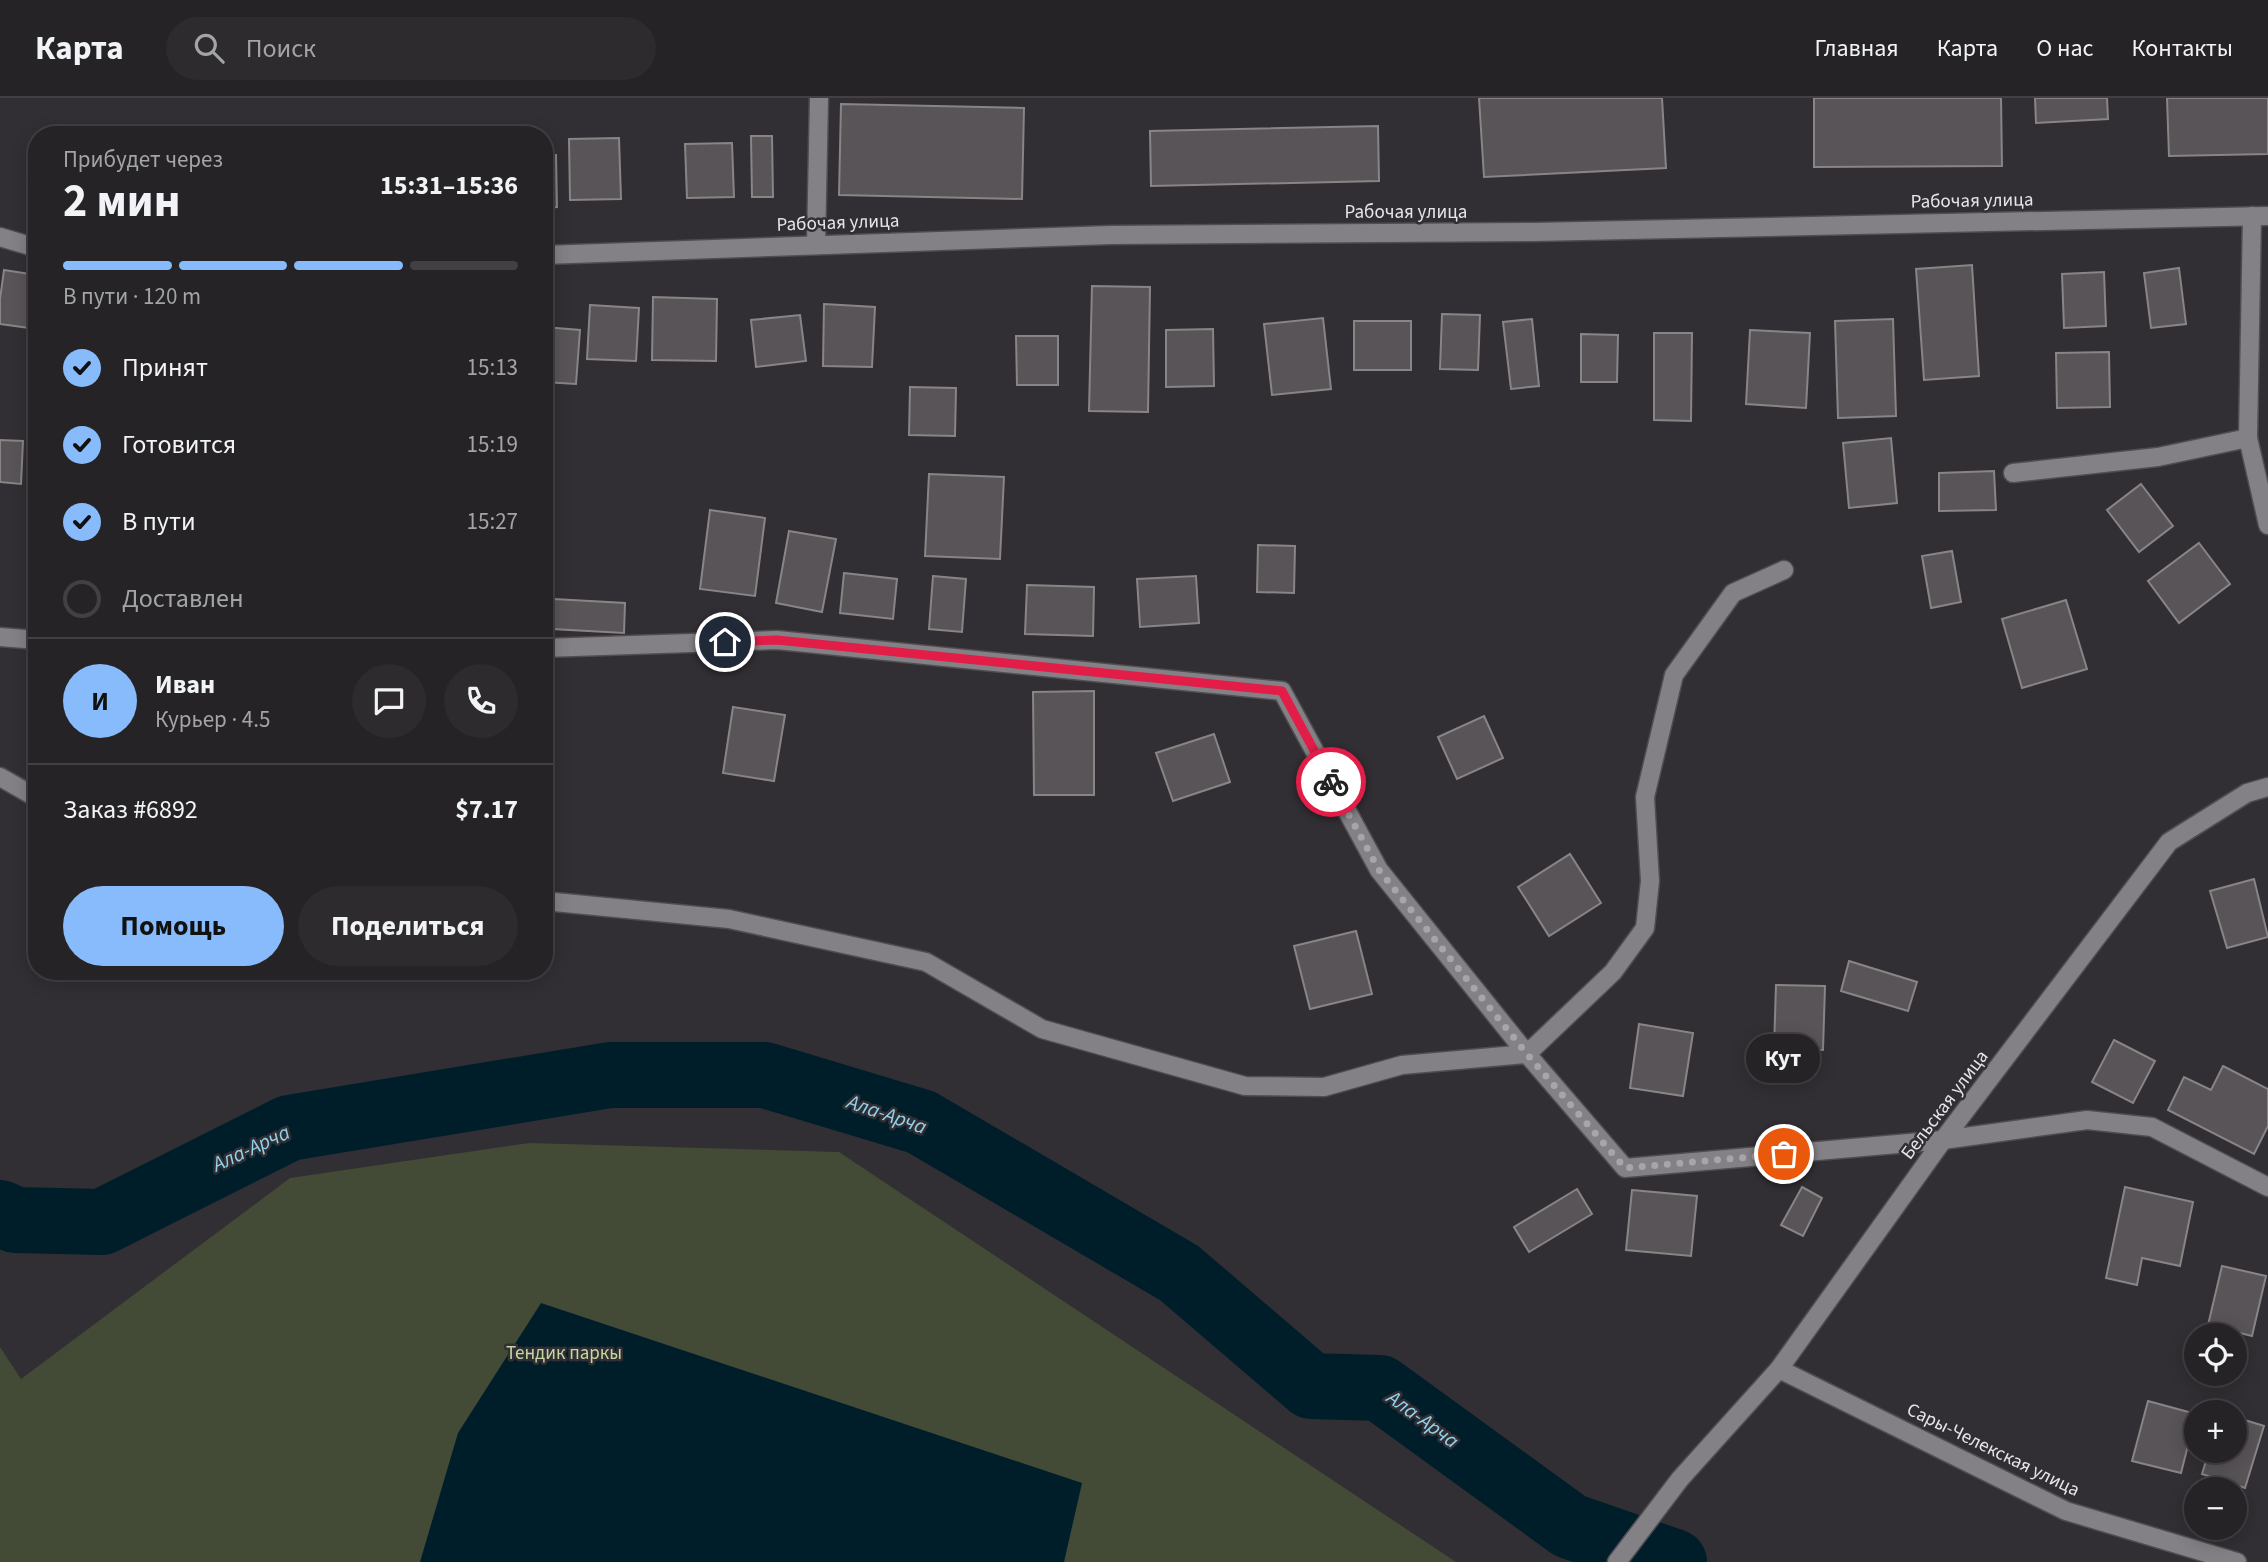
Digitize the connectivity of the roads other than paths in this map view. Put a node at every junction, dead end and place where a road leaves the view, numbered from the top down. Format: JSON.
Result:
{"nodes":[{"id":1,"x":819,"y":98,"type":"edge"},
{"id":2,"x":2260,"y":216,"type":"edge"},
{"id":3,"x":0,"y":237,"type":"edge"},
{"id":4,"x":28,"y":245,"type":"edge"},
{"id":5,"x":816,"y":245,"type":"junction"},
{"id":6,"x":553,"y":255,"type":"edge"},
{"id":7,"x":2248,"y":438,"type":"junction"},
{"id":8,"x":2013,"y":473,"type":"dead end"},
{"id":9,"x":2268,"y":525,"type":"edge"},
{"id":10,"x":1784,"y":570,"type":"dead end"},
{"id":11,"x":0,"y":637,"type":"edge"},
{"id":12,"x":28,"y":639,"type":"edge"},
{"id":13,"x":553,"y":648,"type":"edge"},
{"id":14,"x":0,"y":777,"type":"edge"},
{"id":15,"x":2268,"y":787,"type":"edge"},
{"id":16,"x":28,"y":793,"type":"edge"},
{"id":17,"x":553,"y":902,"type":"edge"},
{"id":18,"x":1527,"y":1054,"type":"junction"},
{"id":19,"x":1943,"y":1140,"type":"junction"},
{"id":20,"x":2268,"y":1187,"type":"edge"},
{"id":21,"x":1779,"y":1368,"type":"junction"},
{"id":22,"x":1617,"y":1562,"type":"edge"},
{"id":23,"x":2237,"y":1562,"type":"edge"}],
"edges":[{"from":1,"to":5,"type":"street"},
{"from":2,"to":5,"type":"street","name":"Рабочая улица"},
{"from":2,"to":7,"type":"street"},
{"from":3,"to":4,"type":"street"},
{"from":5,"to":6,"type":"street","name":"Рабочая улица"},
{"from":7,"to":8,"type":"street"},
{"from":7,"to":9,"type":"street"},
{"from":10,"to":18,"type":"street"},
{"from":11,"to":12,"type":"street"},
{"from":13,"to":18,"type":"street"},
{"from":14,"to":16,"type":"street"},
{"from":15,"to":19,"type":"street","name":"Бельская улица"},
{"from":17,"to":18,"type":"street"},
{"from":18,"to":19,"type":"street"},
{"from":19,"to":20,"type":"street"},
{"from":19,"to":21,"type":"street","name":"Бельская улица"},
{"from":21,"to":22,"type":"street","name":"Бельская улица"},
{"from":21,"to":23,"type":"street","name":"Сары-Челекская улица"}]}
